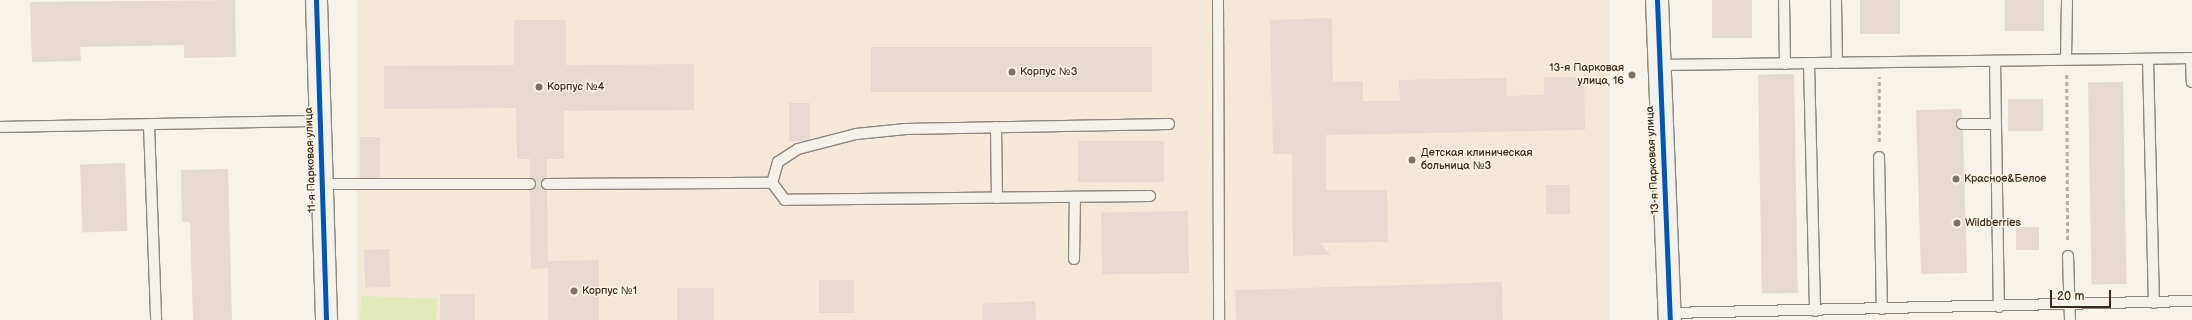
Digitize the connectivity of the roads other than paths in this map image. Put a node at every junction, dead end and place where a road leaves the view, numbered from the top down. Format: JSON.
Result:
{"nodes":[{"id":1,"x":316,"y":0,"type":"edge"},
{"id":2,"x":1218,"y":0,"type":"edge"},
{"id":3,"x":1657,"y":0,"type":"edge"},
{"id":4,"x":1784,"y":0,"type":"edge"},
{"id":5,"x":1836,"y":0,"type":"edge"},
{"id":6,"x":2067,"y":0,"type":"edge"},
{"id":7,"x":2066,"y":59,"type":"junction"},
{"id":8,"x":2148,"y":59,"type":"junction"},
{"id":9,"x":1995,"y":61,"type":"junction"},
{"id":10,"x":1809,"y":63,"type":"junction"},
{"id":11,"x":1837,"y":63,"type":"junction"},
{"id":12,"x":1785,"y":64,"type":"junction"},
{"id":13,"x":1659,"y":65,"type":"junction"},
{"id":14,"x":2192,"y":82,"type":"edge"},
{"id":15,"x":320,"y":121,"type":"junction"},
{"id":16,"x":1169,"y":124,"type":"dead end"},
{"id":17,"x":1962,"y":124,"type":"dead end"},
{"id":18,"x":1995,"y":124,"type":"junction"},
{"id":19,"x":149,"y":125,"type":"junction"},
{"id":20,"x":0,"y":127,"type":"edge"},
{"id":21,"x":996,"y":127,"type":"junction"},
{"id":22,"x":1879,"y":157,"type":"road end"},
{"id":23,"x":772,"y":183,"type":"junction"},
{"id":24,"x":322,"y":184,"type":"junction"},
{"id":25,"x":530,"y":184,"type":"dead end"},
{"id":26,"x":547,"y":184,"type":"dead end"},
{"id":27,"x":1150,"y":196,"type":"dead end"},
{"id":28,"x":1074,"y":197,"type":"junction"},
{"id":29,"x":997,"y":198,"type":"junction"},
{"id":30,"x":2068,"y":256,"type":"road end"},
{"id":31,"x":1074,"y":259,"type":"dead end"},
{"id":32,"x":2192,"y":301,"type":"edge"},
{"id":33,"x":2154,"y":303,"type":"junction"},
{"id":34,"x":2070,"y":305,"type":"junction"},
{"id":35,"x":1999,"y":307,"type":"junction"},
{"id":36,"x":1882,"y":309,"type":"junction"},
{"id":37,"x":1815,"y":311,"type":"junction"},
{"id":38,"x":1850,"y":315,"type":"edge"},
{"id":39,"x":1670,"y":316,"type":"edge"},
{"id":40,"x":1794,"y":316,"type":"edge"},
{"id":41,"x":156,"y":320,"type":"edge"},
{"id":42,"x":326,"y":320,"type":"edge"},
{"id":43,"x":1219,"y":320,"type":"edge"},
{"id":44,"x":2070,"y":320,"type":"edge"}],
"edges":[{"from":1,"to":15,"type":"street","name":"11-я Парковая улица"},
{"from":2,"to":43,"type":"lane"},
{"from":3,"to":13,"type":"street","name":"13-я Парковая улица"},
{"from":4,"to":12,"type":"lane"},
{"from":5,"to":11,"type":"lane"},
{"from":6,"to":7,"type":"lane"},
{"from":7,"to":8,"type":"lane"},
{"from":7,"to":9,"type":"lane"},
{"from":8,"to":14,"type":"lane"},
{"from":8,"to":33,"type":"lane"},
{"from":9,"to":11,"type":"lane"},
{"from":9,"to":18,"type":"lane"},
{"from":10,"to":11,"type":"lane"},
{"from":10,"to":12,"type":"lane"},
{"from":10,"to":37,"type":"lane"},
{"from":12,"to":13,"type":"lane"},
{"from":13,"to":39,"type":"street","name":"13-я Парковая улица"},
{"from":15,"to":19,"type":"lane"},
{"from":15,"to":24,"type":"street","name":"11-я Парковая улица"},
{"from":16,"to":21,"type":"lane"},
{"from":17,"to":18,"type":"lane"},
{"from":18,"to":35,"type":"lane"},
{"from":19,"to":20,"type":"lane"},
{"from":19,"to":41,"type":"lane"},
{"from":21,"to":23,"type":"lane"},
{"from":21,"to":29,"type":"lane"},
{"from":22,"to":36,"type":"lane"},
{"from":23,"to":26,"type":"lane"},
{"from":23,"to":29,"type":"lane"},
{"from":24,"to":25,"type":"lane"},
{"from":24,"to":42,"type":"street","name":"11-я Парковая улица"},
{"from":27,"to":28,"type":"lane"},
{"from":28,"to":29,"type":"lane"},
{"from":28,"to":31,"type":"lane"},
{"from":30,"to":34,"type":"lane"},
{"from":32,"to":33,"type":"lane"},
{"from":33,"to":34,"type":"lane"},
{"from":34,"to":35,"type":"lane"},
{"from":34,"to":44,"type":"lane"},
{"from":35,"to":36,"type":"lane"},
{"from":36,"to":38,"type":"lane"},
{"from":37,"to":38,"type":"lane"},
{"from":37,"to":40,"type":"lane"},
{"from":39,"to":40,"type":"lane"}]}
